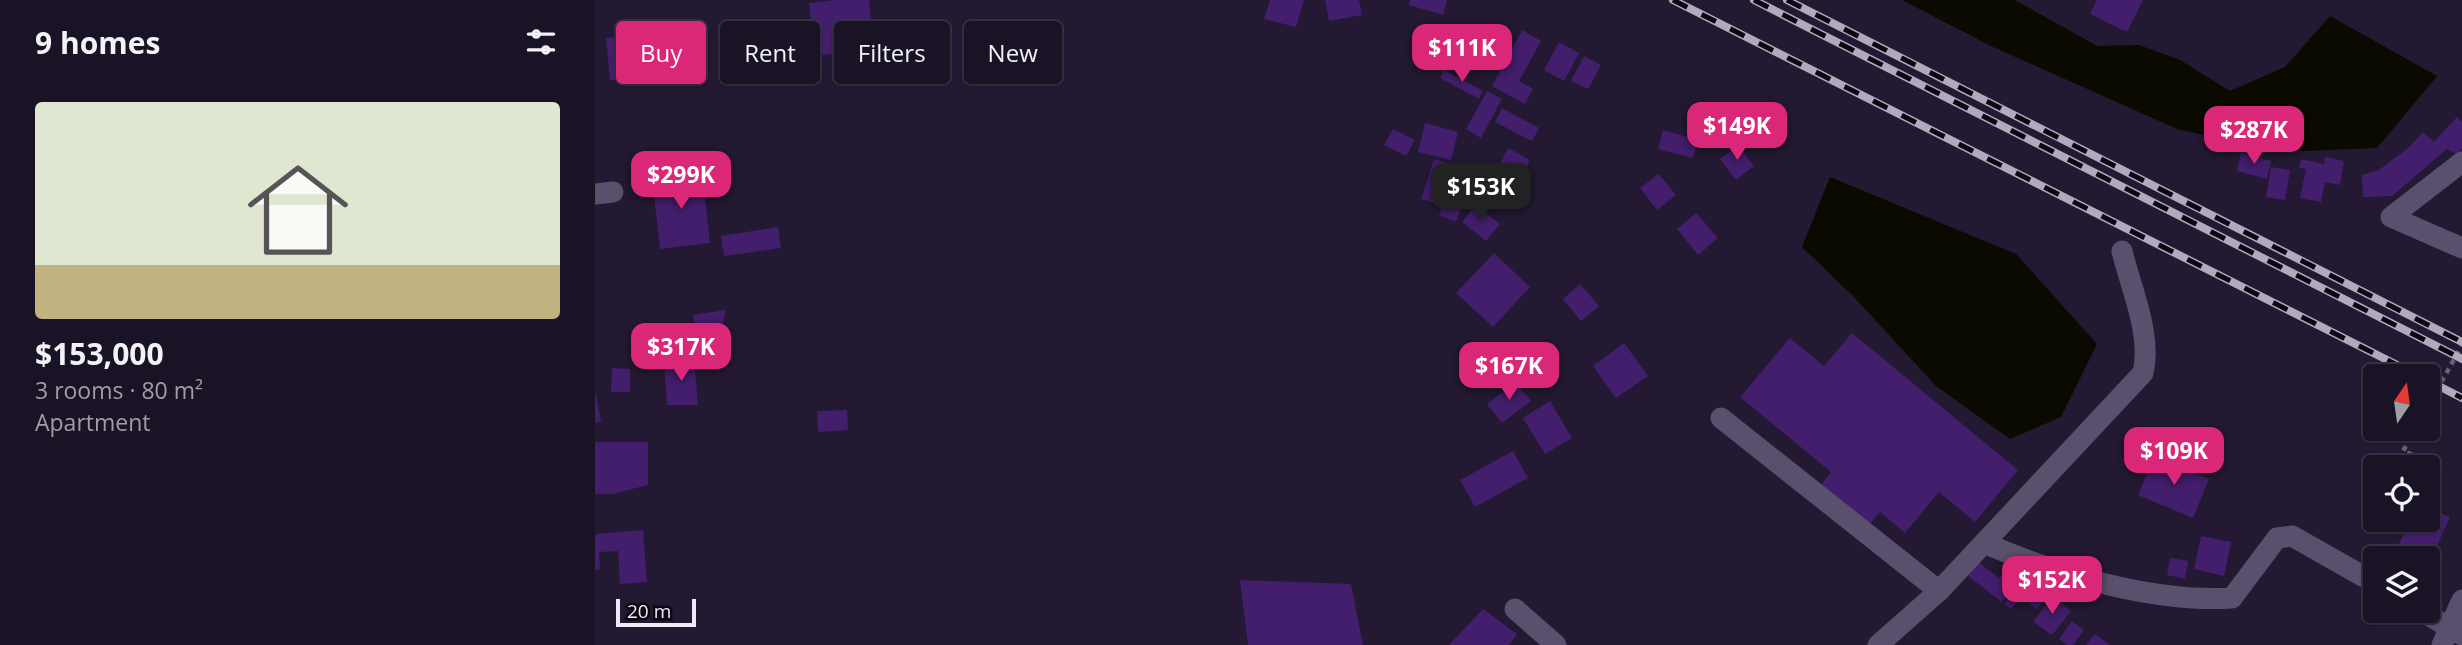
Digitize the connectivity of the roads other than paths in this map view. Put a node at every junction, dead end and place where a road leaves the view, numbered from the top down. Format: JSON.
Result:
{"nodes":[{"id":1,"x":2462,"y":162,"type":"edge"},
{"id":2,"x":2462,"y":248,"type":"edge"},
{"id":3,"x":2122,"y":251,"type":"dead end"},
{"id":4,"x":1721,"y":418,"type":"dead end"},
{"id":5,"x":1984,"y":543,"type":"junction"},
{"id":6,"x":2363,"y":576,"type":"edge"},
{"id":7,"x":1939,"y":591,"type":"junction"},
{"id":8,"x":2462,"y":600,"type":"edge"},
{"id":9,"x":1515,"y":610,"type":"dead end"},
{"id":10,"x":2435,"y":623,"type":"edge"},
{"id":11,"x":2451,"y":636,"type":"edge"},
{"id":12,"x":1556,"y":645,"type":"edge"},
{"id":13,"x":1878,"y":645,"type":"edge"}],
"edges":[{"from":1,"to":2,"type":"street"},
{"from":3,"to":5,"type":"street"},
{"from":4,"to":7,"type":"street"},
{"from":5,"to":6,"type":"street"},
{"from":5,"to":7,"type":"street"},
{"from":7,"to":13,"type":"street"},
{"from":8,"to":11,"type":"street"},
{"from":9,"to":12,"type":"street"},
{"from":10,"to":11,"type":"street"}]}
